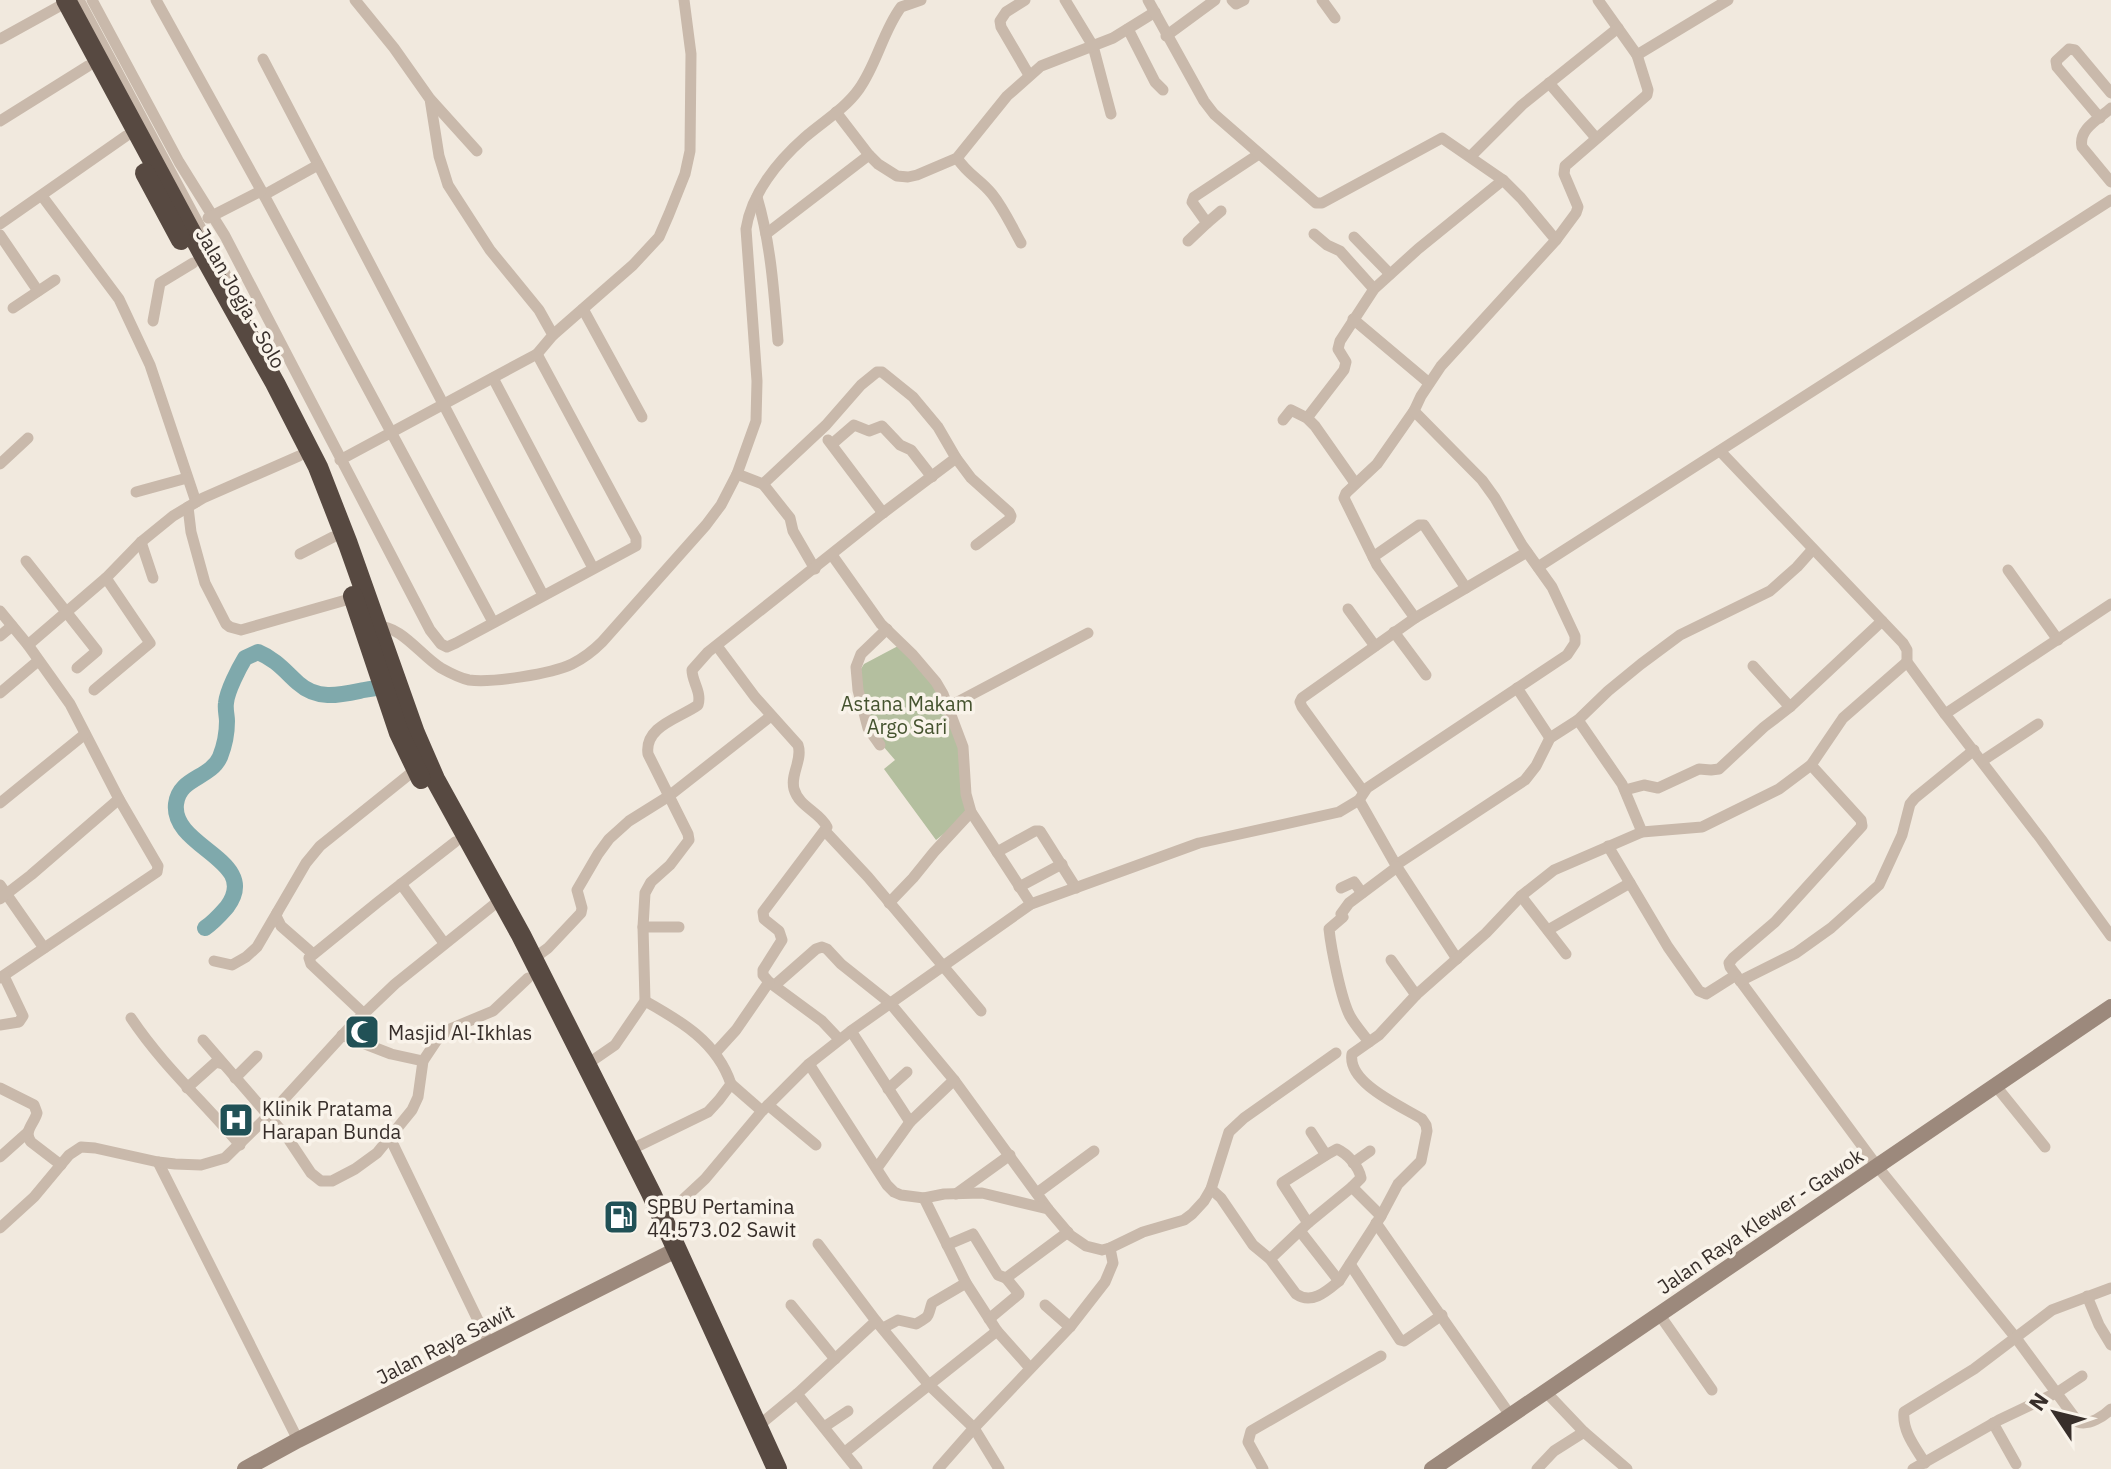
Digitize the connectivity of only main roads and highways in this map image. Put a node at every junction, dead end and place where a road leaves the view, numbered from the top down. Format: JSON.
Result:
{"nodes":[{"id":1,"x":65,"y":2,"type":"edge"},
{"id":2,"x":189,"y":229,"type":"junction"},
{"id":3,"x":371,"y":628,"type":"junction"},
{"id":4,"x":495,"y":903,"type":"junction"},
{"id":5,"x":531,"y":969,"type":"junction"},
{"id":6,"x":2111,"y":1007,"type":"edge"},
{"id":7,"x":670,"y":1253,"type":"junction"},
{"id":8,"x":1450,"y":1464,"type":"edge"},
{"id":9,"x":245,"y":1469,"type":"edge"},
{"id":10,"x":762,"y":1469,"type":"edge"},
{"id":11,"x":777,"y":1469,"type":"edge"},
{"id":12,"x":1432,"y":1469,"type":"edge"}],
"edges":[{"from":1,"to":2,"type":"highway","name":"Jalan Jogja - Solo"},
{"from":1,"to":2,"type":"highway","name":"Jalan Jogja - Solo"},
{"from":2,"to":3,"type":"highway","name":"Jalan Jogja - Solo"},
{"from":2,"to":3,"type":"highway","name":"Jalan Jogja - Solo"},
{"from":3,"to":4,"type":"highway"},
{"from":3,"to":4,"type":"highway"},
{"from":4,"to":5,"type":"highway"},
{"from":5,"to":7,"type":"highway"},
{"from":5,"to":7,"type":"highway"},
{"from":6,"to":8,"type":"main road","name":"Jalan Raya Klewer - Gawok"},
{"from":7,"to":9,"type":"main road","name":"Jalan Raya Sawit"},
{"from":7,"to":10,"type":"highway"},
{"from":7,"to":11,"type":"highway"},
{"from":8,"to":12,"type":"main road","name":"Jalan Raya Klewer - Gawok"}]}
